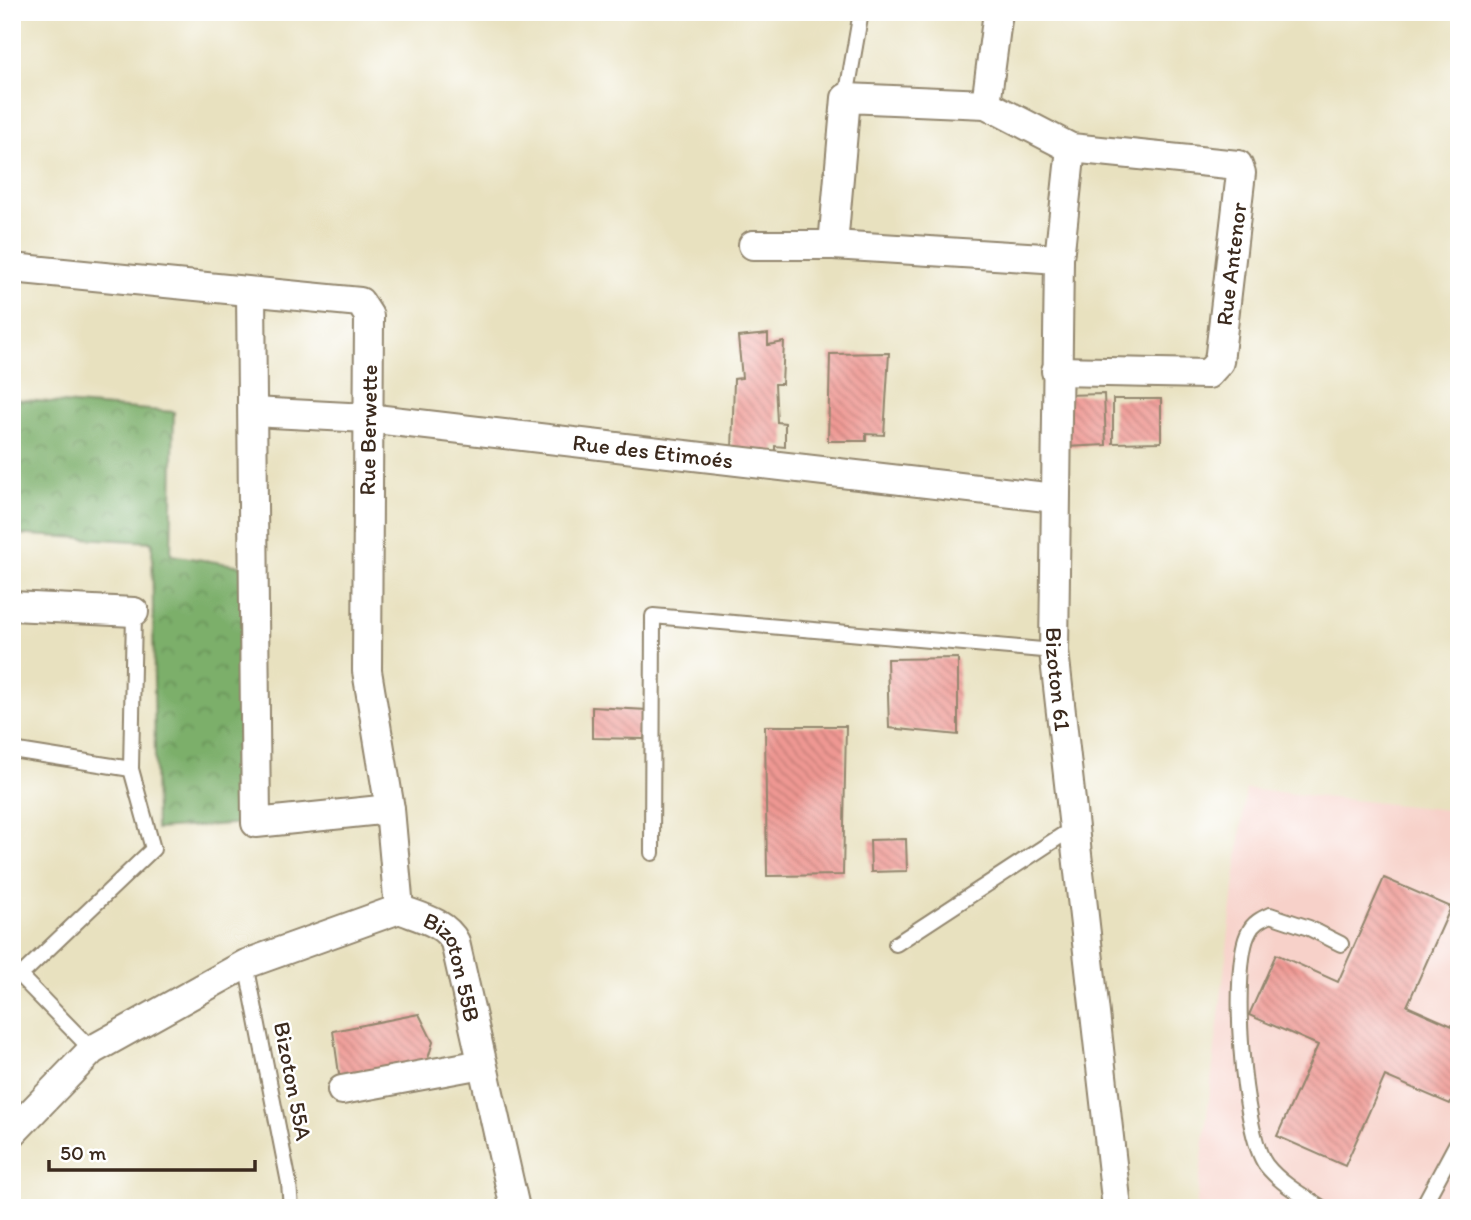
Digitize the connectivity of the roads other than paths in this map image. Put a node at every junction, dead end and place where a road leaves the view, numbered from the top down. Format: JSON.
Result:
{"nodes":[{"id":1,"x":861,"y":12,"type":"edge"},
{"id":2,"x":998,"y":12,"type":"edge"},
{"id":3,"x":846,"y":98,"type":"junction"},
{"id":4,"x":986,"y":104,"type":"junction"},
{"id":5,"x":1071,"y":148,"type":"junction"},
{"id":6,"x":753,"y":245,"type":"dead end"},
{"id":7,"x":833,"y":245,"type":"junction"},
{"id":8,"x":1059,"y":259,"type":"junction"},
{"id":9,"x":12,"y":268,"type":"edge"},
{"id":10,"x":251,"y":292,"type":"junction"},
{"id":11,"x":1056,"y":371,"type":"junction"},
{"id":12,"x":253,"y":412,"type":"junction"},
{"id":13,"x":367,"y":418,"type":"junction"},
{"id":14,"x":1055,"y":498,"type":"junction"},
{"id":15,"x":12,"y":606,"type":"edge"},
{"id":16,"x":134,"y":612,"type":"joint"},
{"id":17,"x":1054,"y":651,"type":"junction"},
{"id":18,"x":12,"y":750,"type":"edge"},
{"id":19,"x":131,"y":769,"type":"junction"},
{"id":20,"x":390,"y":809,"type":"junction"},
{"id":21,"x":1073,"y":828,"type":"junction"},
{"id":22,"x":652,"y":853,"type":"dead end"},
{"id":23,"x":399,"y":908,"type":"junction"},
{"id":24,"x":896,"y":944,"type":"dead end"},
{"id":25,"x":1341,"y":944,"type":"dead end"},
{"id":26,"x":246,"y":964,"type":"junction"},
{"id":27,"x":92,"y":1050,"type":"junction"},
{"id":28,"x":482,"y":1064,"type":"junction"},
{"id":29,"x":342,"y":1090,"type":"dead end"},
{"id":30,"x":12,"y":1133,"type":"edge"},
{"id":31,"x":1459,"y":1139,"type":"edge"},
{"id":32,"x":291,"y":1208,"type":"edge"},
{"id":33,"x":515,"y":1208,"type":"edge"},
{"id":34,"x":1117,"y":1208,"type":"edge"},
{"id":35,"x":1322,"y":1208,"type":"edge"},
{"id":36,"x":1422,"y":1208,"type":"edge"}],
"edges":[{"from":1,"to":3,"type":"lane"},
{"from":2,"to":4,"type":"street"},
{"from":3,"to":4,"type":"street"},
{"from":3,"to":7,"type":"street"},
{"from":4,"to":5,"type":"street"},
{"from":5,"to":8,"type":"street","name":"Bizoton 61"},
{"from":5,"to":11,"type":"street","name":"Rue Antenor"},
{"from":6,"to":7,"type":"street"},
{"from":7,"to":8,"type":"street"},
{"from":8,"to":11,"type":"street","name":"Bizoton 61"},
{"from":9,"to":10,"type":"street","name":"Rue Berwette"},
{"from":10,"to":12,"type":"street"},
{"from":10,"to":13,"type":"street","name":"Rue Berwette"},
{"from":11,"to":14,"type":"street","name":"Bizoton 61"},
{"from":12,"to":13,"type":"street","name":"Rue des Etimoés"},
{"from":12,"to":20,"type":"street"},
{"from":13,"to":14,"type":"street","name":"Rue des Etimoés"},
{"from":13,"to":20,"type":"street","name":"Rue Berwette"},
{"from":14,"to":17,"type":"street","name":"Bizoton 61"},
{"from":15,"to":16,"type":"street"},
{"from":16,"to":19,"type":"lane"},
{"from":17,"to":21,"type":"street","name":"Bizoton 61"},
{"from":17,"to":22,"type":"lane"},
{"from":18,"to":19,"type":"lane"},
{"from":19,"to":27,"type":"lane"},
{"from":20,"to":23,"type":"street","name":"Rue Berwette"},
{"from":21,"to":24,"type":"lane"},
{"from":21,"to":34,"type":"street","name":"Bizoton 61"},
{"from":23,"to":26,"type":"street","name":"Bizoton 55B"},
{"from":23,"to":28,"type":"street","name":"Bizoton 55B"},
{"from":25,"to":35,"type":"lane"},
{"from":26,"to":27,"type":"street","name":"Bizoton 55B"},
{"from":26,"to":32,"type":"lane","name":"Bizoton 55A"},
{"from":27,"to":30,"type":"street","name":"Bizoton 55B"},
{"from":28,"to":29,"type":"street"},
{"from":28,"to":33,"type":"street","name":"Bizoton 55B"},
{"from":31,"to":36,"type":"lane"}]}
